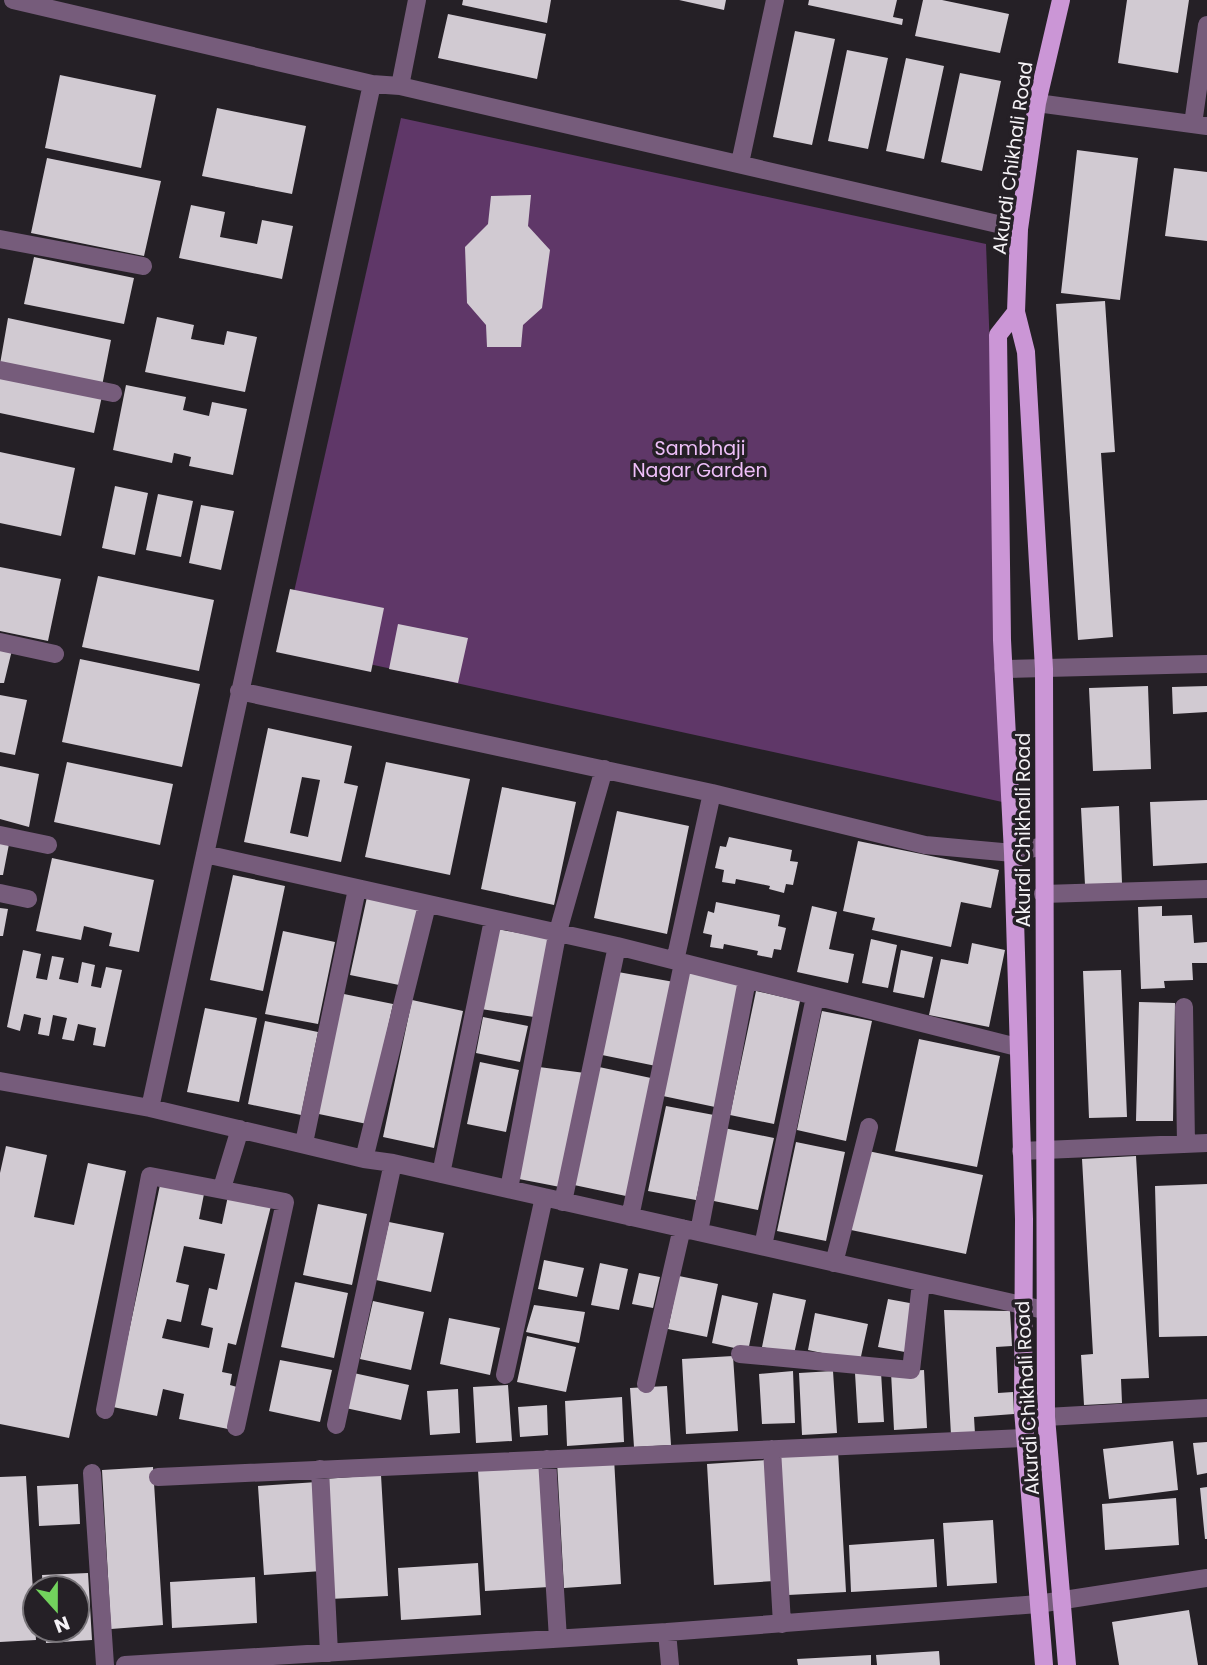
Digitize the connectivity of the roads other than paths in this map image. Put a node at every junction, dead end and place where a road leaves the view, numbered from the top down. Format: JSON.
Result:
{"nodes":[{"id":1,"x":13,"y":0,"type":"edge"},
{"id":2,"x":417,"y":0,"type":"edge"},
{"id":3,"x":775,"y":0,"type":"edge"},
{"id":4,"x":1061,"y":0,"type":"edge"},
{"id":5,"x":1207,"y":25,"type":"edge"},
{"id":6,"x":372,"y":84,"type":"junction"},
{"id":7,"x":400,"y":86,"type":"junction"},
{"id":8,"x":1037,"y":103,"type":"junction"},
{"id":9,"x":1200,"y":125,"type":"edge"},
{"id":10,"x":740,"y":163,"type":"junction"},
{"id":11,"x":1020,"y":229,"type":"junction"},
{"id":12,"x":0,"y":239,"type":"edge"},
{"id":13,"x":143,"y":266,"type":"dead end"},
{"id":14,"x":1016,"y":312,"type":"junction"},
{"id":15,"x":0,"y":370,"type":"edge"},
{"id":16,"x":113,"y":393,"type":"dead end"},
{"id":17,"x":0,"y":642,"type":"edge"},
{"id":18,"x":55,"y":654,"type":"dead end"},
{"id":19,"x":1207,"y":664,"type":"edge"},
{"id":20,"x":1003,"y":669,"type":"junction"},
{"id":21,"x":1044,"y":670,"type":"junction"},
{"id":22,"x":239,"y":691,"type":"junction"},
{"id":23,"x":604,"y":769,"type":"junction"},
{"id":24,"x":712,"y":793,"type":"junction"},
{"id":25,"x":0,"y":835,"type":"edge"},
{"id":26,"x":48,"y":845,"type":"dead end"},
{"id":27,"x":1043,"y":846,"type":"junction"},
{"id":28,"x":1013,"y":853,"type":"junction"},
{"id":29,"x":205,"y":854,"type":"junction"},
{"id":30,"x":357,"y":889,"type":"junction"},
{"id":31,"x":1207,"y":889,"type":"edge"},
{"id":32,"x":0,"y":893,"type":"edge"},
{"id":33,"x":1043,"y":894,"type":"junction"},
{"id":34,"x":28,"y":899,"type":"dead end"},
{"id":35,"x":426,"y":905,"type":"junction"},
{"id":36,"x":493,"y":920,"type":"junction"},
{"id":37,"x":557,"y":935,"type":"junction"},
{"id":38,"x":617,"y":946,"type":"junction"},
{"id":39,"x":679,"y":962,"type":"junction"},
{"id":40,"x":747,"y":980,"type":"junction"},
{"id":41,"x":815,"y":997,"type":"junction"},
{"id":42,"x":1184,"y":1007,"type":"dead end"},
{"id":43,"x":1017,"y":1047,"type":"junction"},
{"id":44,"x":0,"y":1081,"type":"edge"},
{"id":45,"x":150,"y":1108,"type":"junction"},
{"id":46,"x":869,"y":1127,"type":"dead end"},
{"id":47,"x":240,"y":1129,"type":"junction"},
{"id":48,"x":304,"y":1143,"type":"junction"},
{"id":49,"x":1207,"y":1143,"type":"edge"},
{"id":50,"x":1186,"y":1144,"type":"junction"},
{"id":51,"x":1044,"y":1150,"type":"junction"},
{"id":52,"x":1021,"y":1151,"type":"junction"},
{"id":53,"x":364,"y":1159,"type":"junction"},
{"id":54,"x":393,"y":1163,"type":"junction"},
{"id":55,"x":441,"y":1174,"type":"junction"},
{"id":56,"x":222,"y":1188,"type":"junction"},
{"id":57,"x":509,"y":1189,"type":"junction"},
{"id":58,"x":544,"y":1197,"type":"junction"},
{"id":59,"x":564,"y":1202,"type":"junction"},
{"id":60,"x":631,"y":1217,"type":"junction"},
{"id":61,"x":690,"y":1230,"type":"junction"},
{"id":62,"x":763,"y":1247,"type":"junction"},
{"id":63,"x":834,"y":1262,"type":"junction"},
{"id":64,"x":922,"y":1283,"type":"junction"},
{"id":65,"x":1024,"y":1305,"type":"junction"},
{"id":66,"x":1044,"y":1310,"type":"junction"},
{"id":67,"x":740,"y":1354,"type":"dead end"},
{"id":68,"x":505,"y":1375,"type":"dead end"},
{"id":69,"x":646,"y":1384,"type":"dead end"},
{"id":70,"x":1207,"y":1408,"type":"edge"},
{"id":71,"x":105,"y":1410,"type":"dead end"},
{"id":72,"x":1046,"y":1417,"type":"junction"},
{"id":73,"x":336,"y":1424,"type":"dead end"},
{"id":74,"x":236,"y":1426,"type":"dead end"},
{"id":75,"x":1025,"y":1438,"type":"junction"},
{"id":76,"x":772,"y":1449,"type":"junction"},
{"id":77,"x":547,"y":1459,"type":"junction"},
{"id":78,"x":320,"y":1469,"type":"junction"},
{"id":79,"x":92,"y":1473,"type":"dead end"},
{"id":80,"x":158,"y":1477,"type":"dead end"},
{"id":81,"x":1207,"y":1578,"type":"edge"},
{"id":82,"x":1061,"y":1600,"type":"junction"},
{"id":83,"x":1038,"y":1604,"type":"junction"},
{"id":84,"x":782,"y":1624,"type":"junction"},
{"id":85,"x":667,"y":1632,"type":"junction"},
{"id":86,"x":558,"y":1639,"type":"junction"},
{"id":87,"x":329,"y":1653,"type":"junction"},
{"id":88,"x":271,"y":1661,"type":"edge"},
{"id":89,"x":105,"y":1665,"type":"edge"},
{"id":90,"x":125,"y":1665,"type":"edge"},
{"id":91,"x":138,"y":1665,"type":"edge"},
{"id":92,"x":670,"y":1665,"type":"edge"},
{"id":93,"x":1044,"y":1665,"type":"edge"},
{"id":94,"x":1067,"y":1665,"type":"edge"}],
"edges":[{"from":1,"to":6,"type":"street"},
{"from":2,"to":7,"type":"street"},
{"from":3,"to":10,"type":"street"},
{"from":4,"to":8,"type":"main road","name":"Akurdi Chikhali Road"},
{"from":5,"to":9,"type":"street"},
{"from":6,"to":7,"type":"street"},
{"from":6,"to":22,"type":"street"},
{"from":7,"to":10,"type":"street"},
{"from":8,"to":9,"type":"street"},
{"from":8,"to":11,"type":"main road","name":"Akurdi Chikhali Road"},
{"from":10,"to":11,"type":"street"},
{"from":11,"to":14,"type":"main road","name":"Akurdi Chikhali Road"},
{"from":12,"to":13,"type":"street"},
{"from":14,"to":20,"type":"main road"},
{"from":14,"to":21,"type":"main road","name":"Akurdi Chikhali Road"},
{"from":15,"to":16,"type":"street"},
{"from":17,"to":18,"type":"street"},
{"from":19,"to":21,"type":"street"},
{"from":20,"to":21,"type":"street"},
{"from":20,"to":28,"type":"main road"},
{"from":21,"to":27,"type":"main road","name":"Akurdi Chikhali Road"},
{"from":22,"to":23,"type":"street"},
{"from":22,"to":29,"type":"street"},
{"from":23,"to":24,"type":"street"},
{"from":23,"to":37,"type":"street"},
{"from":24,"to":28,"type":"street"},
{"from":24,"to":39,"type":"street"},
{"from":25,"to":26,"type":"street"},
{"from":27,"to":28,"type":"street"},
{"from":27,"to":33,"type":"main road","name":"Akurdi Chikhali Road"},
{"from":28,"to":43,"type":"main road"},
{"from":29,"to":30,"type":"street"},
{"from":29,"to":45,"type":"street"},
{"from":30,"to":35,"type":"street"},
{"from":30,"to":48,"type":"street"},
{"from":31,"to":33,"type":"street"},
{"from":32,"to":34,"type":"street"},
{"from":33,"to":51,"type":"main road","name":"Akurdi Chikhali Road"},
{"from":35,"to":36,"type":"street"},
{"from":35,"to":53,"type":"street"},
{"from":36,"to":37,"type":"street"},
{"from":36,"to":55,"type":"street"},
{"from":37,"to":38,"type":"street"},
{"from":37,"to":57,"type":"street"},
{"from":38,"to":39,"type":"street"},
{"from":38,"to":59,"type":"street"},
{"from":39,"to":40,"type":"street"},
{"from":39,"to":60,"type":"street"},
{"from":40,"to":41,"type":"street"},
{"from":40,"to":61,"type":"street"},
{"from":41,"to":43,"type":"street"},
{"from":41,"to":62,"type":"street"},
{"from":42,"to":50,"type":"street"},
{"from":43,"to":52,"type":"main road"},
{"from":44,"to":45,"type":"street"},
{"from":45,"to":47,"type":"street"},
{"from":46,"to":63,"type":"street"},
{"from":47,"to":48,"type":"street"},
{"from":47,"to":56,"type":"street"},
{"from":48,"to":53,"type":"street"},
{"from":49,"to":50,"type":"street"},
{"from":50,"to":51,"type":"street"},
{"from":51,"to":52,"type":"street"},
{"from":51,"to":66,"type":"main road","name":"Akurdi Chikhali Road"},
{"from":52,"to":65,"type":"main road"},
{"from":53,"to":54,"type":"street"},
{"from":54,"to":55,"type":"street"},
{"from":54,"to":73,"type":"street"},
{"from":55,"to":57,"type":"street"},
{"from":56,"to":71,"type":"street"},
{"from":56,"to":74,"type":"street"},
{"from":57,"to":58,"type":"street"},
{"from":58,"to":59,"type":"street"},
{"from":58,"to":68,"type":"street"},
{"from":59,"to":60,"type":"street"},
{"from":60,"to":61,"type":"street"},
{"from":61,"to":62,"type":"street"},
{"from":61,"to":69,"type":"street"},
{"from":62,"to":63,"type":"street"},
{"from":63,"to":64,"type":"street"},
{"from":64,"to":65,"type":"street"},
{"from":64,"to":67,"type":"street"},
{"from":65,"to":66,"type":"street"},
{"from":65,"to":75,"type":"main road"},
{"from":66,"to":72,"type":"main road","name":"Akurdi Chikhali Road"},
{"from":70,"to":72,"type":"street"},
{"from":72,"to":82,"type":"main road","name":"Akurdi Chikhali Road"},
{"from":75,"to":76,"type":"street"},
{"from":75,"to":83,"type":"main road"},
{"from":76,"to":77,"type":"street"},
{"from":76,"to":84,"type":"street"},
{"from":77,"to":78,"type":"street"},
{"from":77,"to":86,"type":"street"},
{"from":78,"to":80,"type":"street"},
{"from":78,"to":87,"type":"street"},
{"from":79,"to":89,"type":"street"},
{"from":81,"to":82,"type":"street"},
{"from":82,"to":83,"type":"street"},
{"from":82,"to":94,"type":"main road","name":"Akurdi Chikhali Road"},
{"from":83,"to":84,"type":"street"},
{"from":83,"to":93,"type":"main road"},
{"from":84,"to":85,"type":"street"},
{"from":85,"to":86,"type":"street"},
{"from":85,"to":92,"type":"street"},
{"from":86,"to":87,"type":"street"},
{"from":87,"to":88,"type":"street"},
{"from":88,"to":91,"type":"street"},
{"from":90,"to":91,"type":"street"}]}
